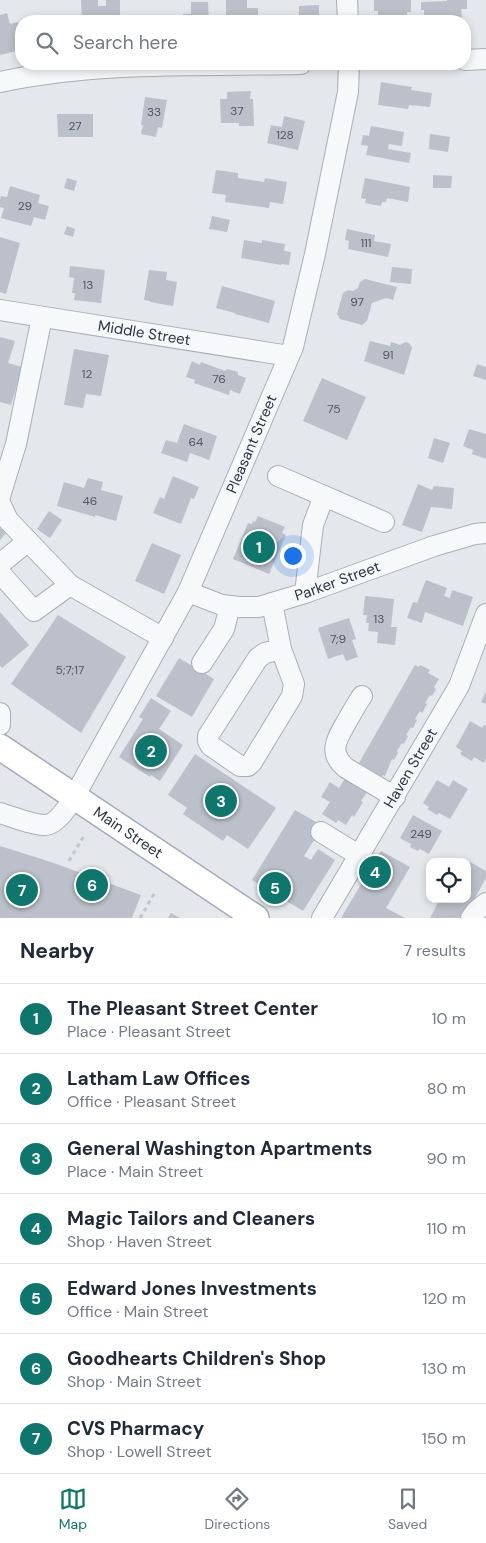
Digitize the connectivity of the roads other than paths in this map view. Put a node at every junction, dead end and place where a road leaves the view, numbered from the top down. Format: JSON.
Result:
{"nodes":[{"id":1,"x":347,"y":0,"type":"edge"},
{"id":2,"x":348,"y":15,"type":"edge"},
{"id":3,"x":486,"y":59,"type":"edge"},
{"id":4,"x":471,"y":60,"type":"edge"},
{"id":5,"x":76,"y":70,"type":"edge"},
{"id":6,"x":349,"y":70,"type":"edge"},
{"id":7,"x":0,"y":82,"type":"edge"},
{"id":8,"x":0,"y":310,"type":"edge"},
{"id":9,"x":42,"y":317,"type":"junction"},
{"id":10,"x":289,"y":356,"type":"junction"},
{"id":11,"x":278,"y":476,"type":"dead end"},
{"id":12,"x":0,"y":496,"type":"edge"},
{"id":13,"x":324,"y":496,"type":"junction"},
{"id":14,"x":0,"y":503,"type":"edge"},
{"id":15,"x":384,"y":522,"type":"dead end"},
{"id":16,"x":486,"y":533,"type":"edge"},
{"id":17,"x":28,"y":541,"type":"junction"},
{"id":18,"x":0,"y":564,"type":"edge"},
{"id":19,"x":0,"y":573,"type":"edge"},
{"id":20,"x":70,"y":585,"type":"junction"},
{"id":21,"x":188,"y":592,"type":"junction"},
{"id":22,"x":305,"y":593,"type":"junction"},
{"id":23,"x":272,"y":603,"type":"junction"},
{"id":24,"x":230,"y":606,"type":"junction"},
{"id":25,"x":486,"y":614,"type":"edge"},
{"id":26,"x":163,"y":638,"type":"junction"},
{"id":27,"x":281,"y":648,"type":"junction"},
{"id":28,"x":202,"y":663,"type":"dead end"},
{"id":29,"x":362,"y":696,"type":"dead end"},
{"id":30,"x":0,"y":713,"type":"edge"},
{"id":31,"x":0,"y":725,"type":"edge"},
{"id":32,"x":0,"y":747,"type":"edge"},
{"id":33,"x":395,"y":796,"type":"junction"},
{"id":34,"x":74,"y":797,"type":"junction"},
{"id":35,"x":0,"y":813,"type":"edge"},
{"id":36,"x":321,"y":832,"type":"dead end"},
{"id":37,"x":360,"y":856,"type":"junction"},
{"id":38,"x":486,"y":903,"type":"edge"},
{"id":39,"x":256,"y":918,"type":"edge"},
{"id":40,"x":322,"y":918,"type":"edge"},
{"id":41,"x":471,"y":918,"type":"edge"}],
"edges":[{"from":1,"to":2,"type":"street"},
{"from":3,"to":4,"type":"street"},
{"from":5,"to":7,"type":"street"},
{"from":6,"to":10,"type":"street","name":"Pleasant Street"},
{"from":8,"to":9,"type":"street","name":"Middle Street"},
{"from":9,"to":10,"type":"street","name":"Middle Street"},
{"from":9,"to":12,"type":"street"},
{"from":10,"to":21,"type":"street","name":"Pleasant Street"},
{"from":11,"to":13,"type":"street"},
{"from":13,"to":15,"type":"street"},
{"from":13,"to":22,"type":"street"},
{"from":14,"to":17,"type":"street"},
{"from":16,"to":22,"type":"street","name":"Parker Street"},
{"from":17,"to":18,"type":"street"},
{"from":17,"to":20,"type":"street"},
{"from":19,"to":20,"type":"street"},
{"from":20,"to":26,"type":"street"},
{"from":21,"to":24,"type":"street","name":"Parker Street"},
{"from":21,"to":26,"type":"street","name":"Pleasant Street"},
{"from":22,"to":23,"type":"street","name":"Parker Street"},
{"from":23,"to":24,"type":"street","name":"Parker Street"},
{"from":23,"to":27,"type":"street"},
{"from":24,"to":28,"type":"street"},
{"from":25,"to":33,"type":"street","name":"Haven Street"},
{"from":26,"to":34,"type":"street","name":"Pleasant Street"},
{"from":27,"to":27,"type":"street"},
{"from":29,"to":33,"type":"street"},
{"from":30,"to":31,"type":"street"},
{"from":32,"to":34,"type":"main road","name":"Main Street"},
{"from":33,"to":37,"type":"street","name":"Haven Street"},
{"from":34,"to":35,"type":"street","name":"Pleasant Street"},
{"from":34,"to":39,"type":"main road","name":"Main Street"},
{"from":36,"to":37,"type":"street"},
{"from":37,"to":40,"type":"street","name":"Haven Street"},
{"from":38,"to":41,"type":"street"}]}
